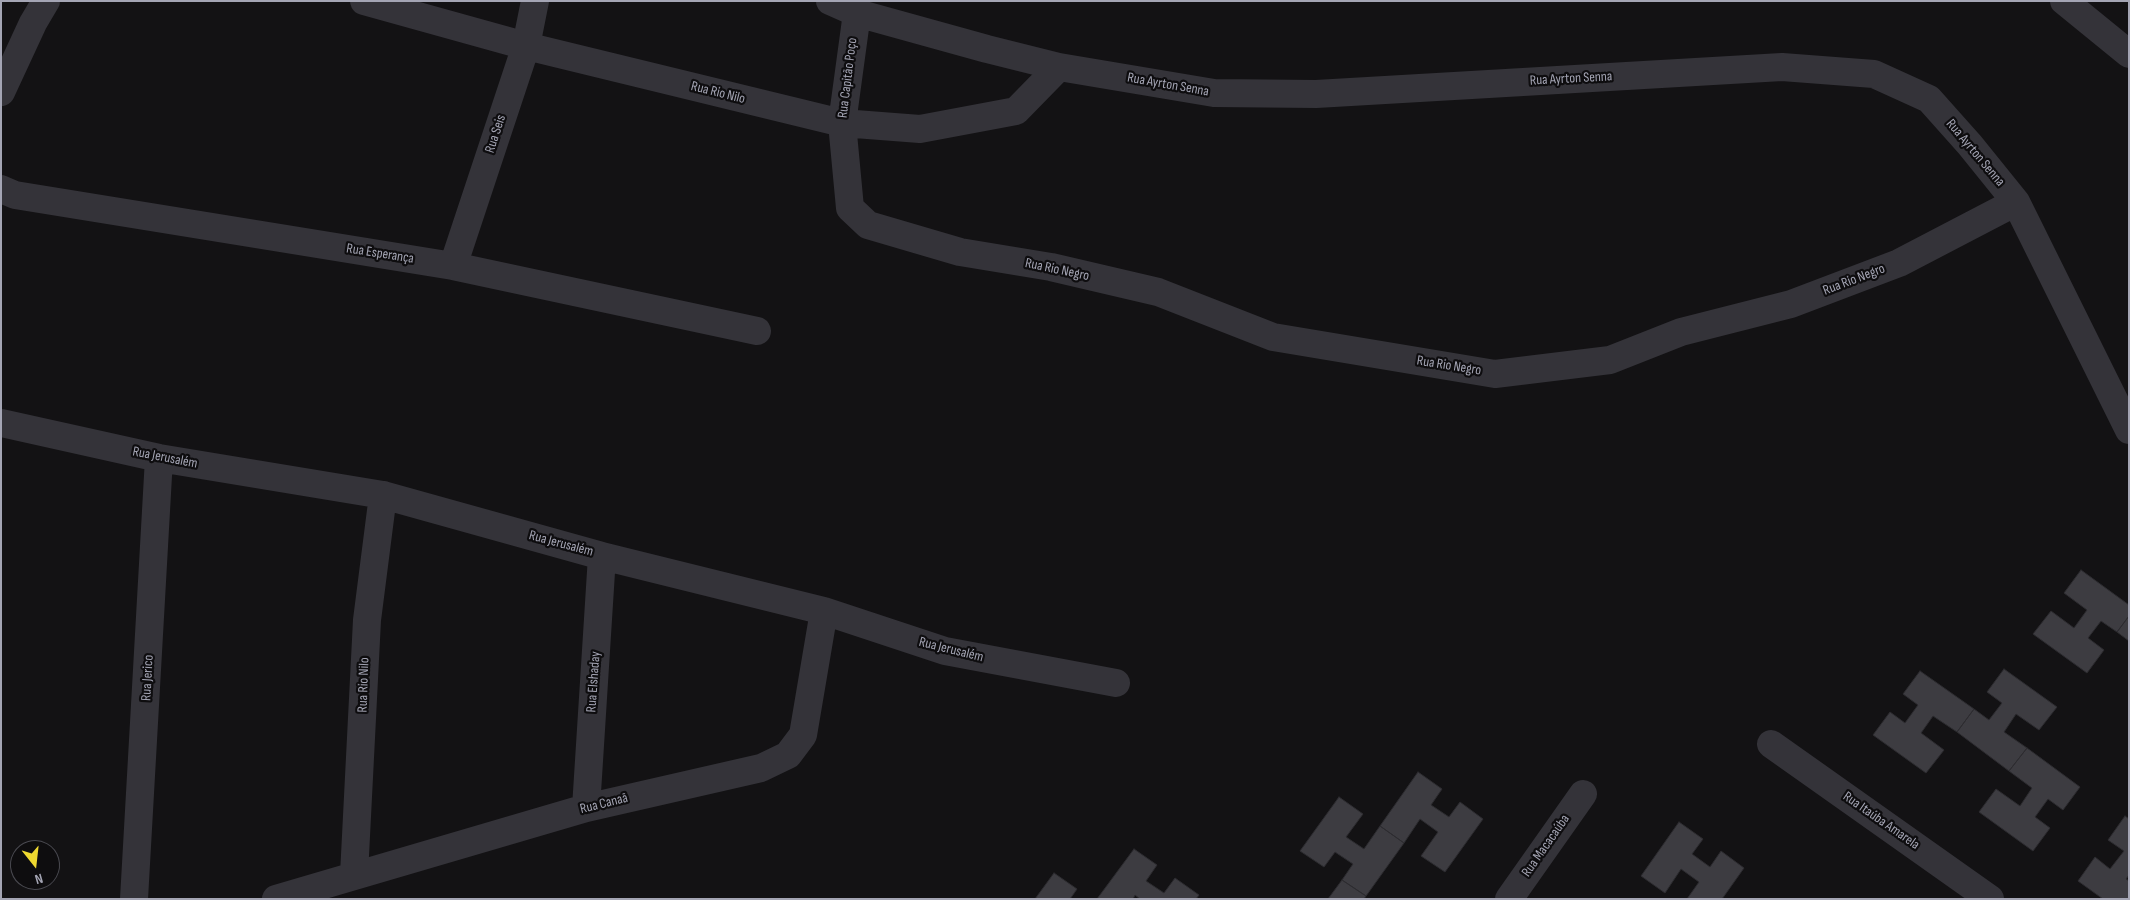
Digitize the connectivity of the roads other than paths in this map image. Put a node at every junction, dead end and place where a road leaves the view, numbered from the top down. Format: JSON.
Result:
{"nodes":[{"id":1,"x":46,"y":1,"type":"edge"},
{"id":2,"x":364,"y":1,"type":"edge"},
{"id":3,"x":535,"y":1,"type":"edge"},
{"id":4,"x":830,"y":1,"type":"edge"},
{"id":5,"x":2064,"y":1,"type":"edge"},
{"id":6,"x":857,"y":13,"type":"junction"},
{"id":7,"x":526,"y":46,"type":"junction"},
{"id":8,"x":2129,"y":54,"type":"edge"},
{"id":9,"x":1059,"y":67,"type":"junction"},
{"id":10,"x":1,"y":92,"type":"edge"},
{"id":11,"x":842,"y":123,"type":"junction"},
{"id":12,"x":1,"y":189,"type":"edge"},
{"id":13,"x":2016,"y":202,"type":"junction"},
{"id":14,"x":868,"y":225,"type":"joint"},
{"id":15,"x":453,"y":266,"type":"junction"},
{"id":16,"x":757,"y":331,"type":"dead end"},
{"id":17,"x":1,"y":423,"type":"edge"},
{"id":18,"x":2129,"y":430,"type":"edge"},
{"id":19,"x":159,"y":458,"type":"junction"},
{"id":20,"x":383,"y":496,"type":"junction"},
{"id":21,"x":602,"y":556,"type":"junction"},
{"id":22,"x":824,"y":611,"type":"junction"},
{"id":23,"x":1116,"y":683,"type":"dead end"},
{"id":24,"x":1771,"y":744,"type":"dead end"},
{"id":25,"x":1583,"y":794,"type":"dead end"},
{"id":26,"x":586,"y":808,"type":"junction"},
{"id":27,"x":354,"y":875,"type":"junction"},
{"id":28,"x":134,"y":899,"type":"edge"},
{"id":29,"x":276,"y":899,"type":"edge"},
{"id":30,"x":1509,"y":899,"type":"edge"},
{"id":31,"x":1990,"y":899,"type":"edge"}],
"edges":[{"from":1,"to":10,"type":"street"},
{"from":2,"to":7,"type":"street","name":"Rua Rio Nilo"},
{"from":3,"to":7,"type":"street","name":"Rua Seis"},
{"from":4,"to":6,"type":"street","name":"Rua Ayrton Senna"},
{"from":5,"to":8,"type":"street"},
{"from":6,"to":9,"type":"street","name":"Rua Ayrton Senna"},
{"from":6,"to":11,"type":"street","name":"Rua Capitão Poço"},
{"from":7,"to":11,"type":"street","name":"Rua Rio Nilo"},
{"from":7,"to":15,"type":"street","name":"Rua Seis"},
{"from":9,"to":11,"type":"street","name":"Rua Rio Nilo"},
{"from":9,"to":13,"type":"street","name":"Rua Ayrton Senna"},
{"from":11,"to":14,"type":"street","name":"Rua Capitão Poço"},
{"from":12,"to":15,"type":"street","name":"Rua Esperança"},
{"from":13,"to":14,"type":"street","name":"Rua Rio Negro"},
{"from":13,"to":18,"type":"street","name":"Rua Ayrton Senna"},
{"from":15,"to":16,"type":"street","name":"Rua Esperança"},
{"from":17,"to":19,"type":"street","name":"Rua Jerusalém"},
{"from":19,"to":20,"type":"street","name":"Rua Jerusalém"},
{"from":19,"to":28,"type":"street","name":"Rua Jerico"},
{"from":20,"to":21,"type":"street","name":"Rua Jerusalém"},
{"from":20,"to":27,"type":"street","name":"Rua Rio Nilo"},
{"from":21,"to":22,"type":"street","name":"Rua Jerusalém"},
{"from":21,"to":26,"type":"street","name":"Rua Elshaday"},
{"from":22,"to":23,"type":"street","name":"Rua Jerusalém"},
{"from":22,"to":26,"type":"street","name":"Rua Canaã"},
{"from":24,"to":31,"type":"street","name":"Rua Itaúba Amarela"},
{"from":25,"to":30,"type":"street","name":"Rua Macacaúba"},
{"from":26,"to":27,"type":"street","name":"Rua Canaã"},
{"from":27,"to":29,"type":"street","name":"Rua Canaã"}]}
